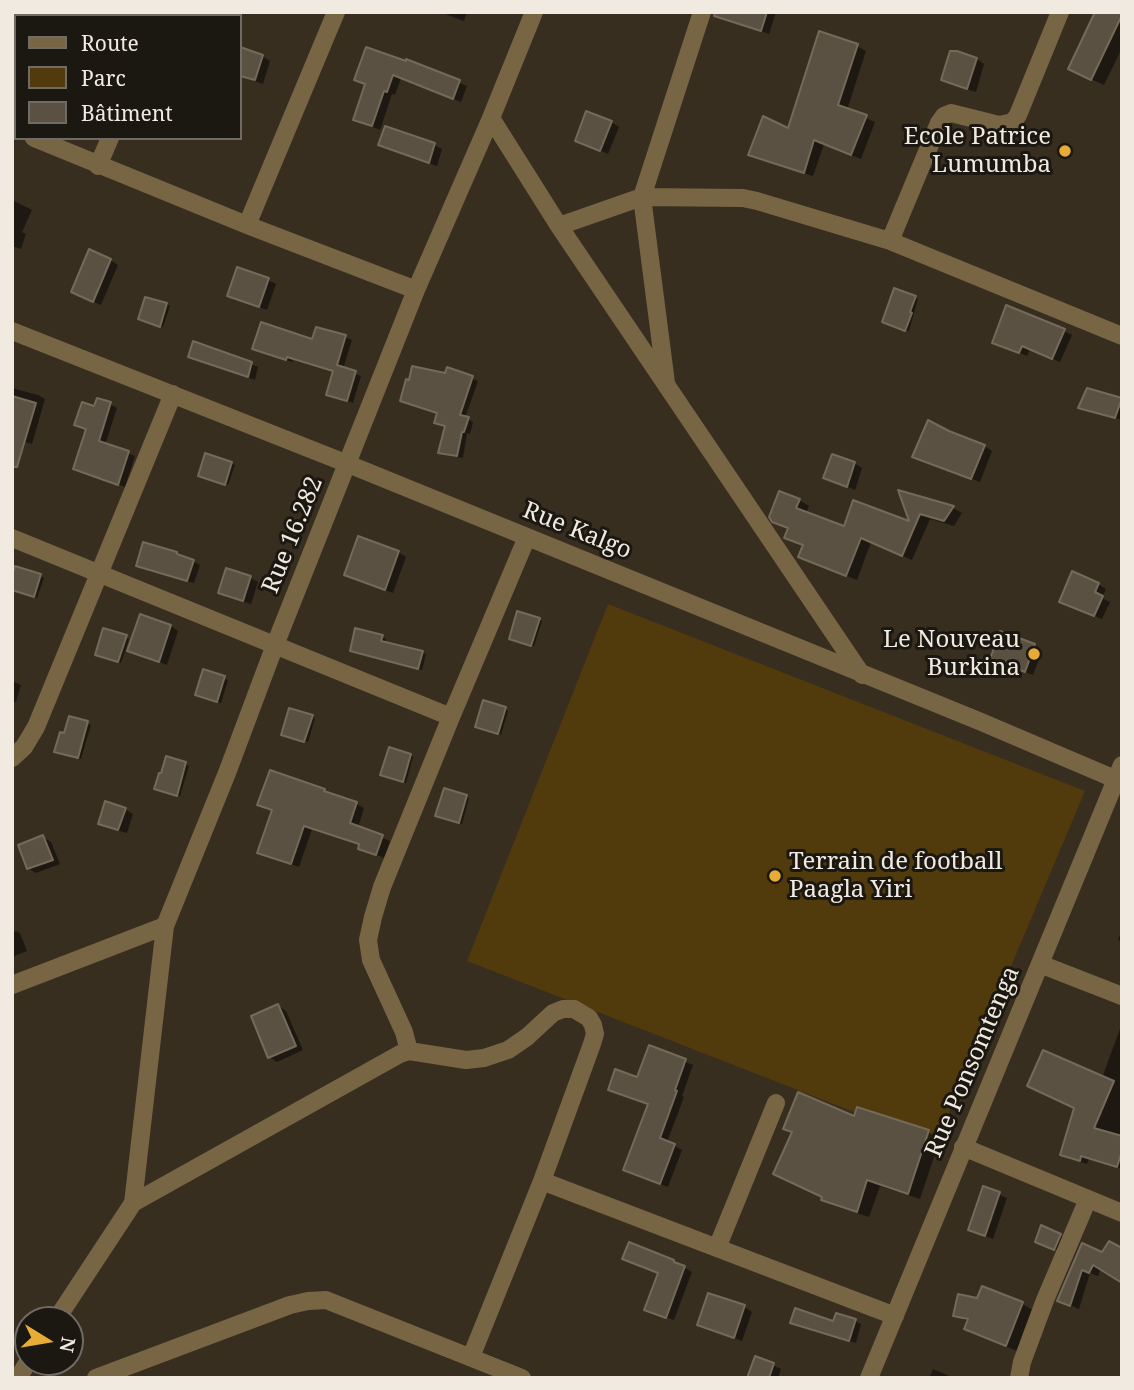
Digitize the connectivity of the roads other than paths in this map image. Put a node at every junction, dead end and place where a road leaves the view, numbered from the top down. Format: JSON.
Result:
{"nodes":[{"id":1,"x":336,"y":12,"type":"edge"},
{"id":2,"x":534,"y":12,"type":"edge"},
{"id":3,"x":702,"y":12,"type":"edge"},
{"id":4,"x":1060,"y":12,"type":"edge"},
{"id":5,"x":491,"y":118,"type":"junction"},
{"id":6,"x":39,"y":140,"type":"edge"},
{"id":7,"x":109,"y":140,"type":"edge"},
{"id":8,"x":98,"y":166,"type":"junction"},
{"id":9,"x":642,"y":197,"type":"junction"},
{"id":10,"x":247,"y":225,"type":"junction"},
{"id":11,"x":559,"y":226,"type":"junction"},
{"id":12,"x":890,"y":241,"type":"junction"},
{"id":13,"x":416,"y":290,"type":"junction"},
{"id":14,"x":12,"y":331,"type":"edge"},
{"id":15,"x":1122,"y":337,"type":"edge"},
{"id":16,"x":666,"y":383,"type":"junction"},
{"id":17,"x":173,"y":394,"type":"junction"},
{"id":18,"x":348,"y":464,"type":"junction"},
{"id":19,"x":527,"y":537,"type":"junction"},
{"id":20,"x":12,"y":538,"type":"edge"},
{"id":21,"x":99,"y":573,"type":"junction"},
{"id":22,"x":275,"y":645,"type":"junction"},
{"id":23,"x":862,"y":675,"type":"junction"},
{"id":24,"x":451,"y":717,"type":"junction"},
{"id":25,"x":12,"y":758,"type":"edge"},
{"id":26,"x":1120,"y":775,"type":"edge"},
{"id":27,"x":165,"y":926,"type":"junction"},
{"id":28,"x":1040,"y":964,"type":"junction"},
{"id":29,"x":12,"y":985,"type":"edge"},
{"id":30,"x":1122,"y":996,"type":"edge"},
{"id":31,"x":409,"y":1051,"type":"junction"},
{"id":32,"x":776,"y":1103,"type":"dead end"},
{"id":33,"x":963,"y":1147,"type":"junction"},
{"id":34,"x":542,"y":1181,"type":"junction"},
{"id":35,"x":1088,"y":1199,"type":"junction"},
{"id":36,"x":132,"y":1203,"type":"junction"},
{"id":37,"x":1122,"y":1213,"type":"edge"},
{"id":38,"x":717,"y":1248,"type":"junction"},
{"id":39,"x":65,"y":1306,"type":"edge"},
{"id":40,"x":895,"y":1315,"type":"junction"},
{"id":41,"x":471,"y":1357,"type":"junction"},
{"id":42,"x":96,"y":1378,"type":"edge"},
{"id":43,"x":522,"y":1378,"type":"edge"},
{"id":44,"x":869,"y":1378,"type":"edge"},
{"id":45,"x":1019,"y":1378,"type":"edge"}],
"edges":[{"from":1,"to":10,"type":"street"},
{"from":2,"to":5,"type":"street","name":"Rue 16.282"},
{"from":3,"to":9,"type":"street"},
{"from":4,"to":12,"type":"street"},
{"from":5,"to":11,"type":"street"},
{"from":5,"to":13,"type":"street","name":"Rue 16.282"},
{"from":6,"to":8,"type":"street"},
{"from":7,"to":8,"type":"street"},
{"from":8,"to":10,"type":"street"},
{"from":9,"to":11,"type":"street"},
{"from":9,"to":12,"type":"street"},
{"from":9,"to":16,"type":"street"},
{"from":10,"to":13,"type":"street"},
{"from":11,"to":16,"type":"street"},
{"from":12,"to":15,"type":"street"},
{"from":13,"to":18,"type":"street","name":"Rue 16.282"},
{"from":14,"to":17,"type":"street","name":"Rue Kalgo"},
{"from":16,"to":23,"type":"street"},
{"from":17,"to":18,"type":"street","name":"Rue Kalgo"},
{"from":17,"to":21,"type":"street"},
{"from":18,"to":19,"type":"street","name":"Rue Kalgo"},
{"from":18,"to":22,"type":"street","name":"Rue 16.282"},
{"from":19,"to":23,"type":"street","name":"Rue Kalgo"},
{"from":19,"to":24,"type":"street"},
{"from":20,"to":21,"type":"street"},
{"from":21,"to":22,"type":"street"},
{"from":21,"to":25,"type":"street"},
{"from":22,"to":24,"type":"street"},
{"from":22,"to":27,"type":"street","name":"Rue 16.282"},
{"from":23,"to":26,"type":"street","name":"Rue Kalgo"},
{"from":24,"to":31,"type":"street"},
{"from":26,"to":28,"type":"street","name":"Rue Ponsomtenga"},
{"from":27,"to":29,"type":"street"},
{"from":27,"to":36,"type":"street","name":"Rue 16.282"},
{"from":28,"to":30,"type":"street"},
{"from":28,"to":33,"type":"street","name":"Rue Ponsomtenga"},
{"from":31,"to":34,"type":"street"},
{"from":31,"to":36,"type":"street"},
{"from":32,"to":38,"type":"street"},
{"from":33,"to":35,"type":"street"},
{"from":33,"to":40,"type":"street","name":"Rue Ponsomtenga"},
{"from":34,"to":38,"type":"street"},
{"from":34,"to":41,"type":"street"},
{"from":35,"to":37,"type":"street"},
{"from":35,"to":45,"type":"street"},
{"from":36,"to":39,"type":"street"},
{"from":38,"to":40,"type":"street"},
{"from":40,"to":44,"type":"street","name":"Rue Ponsomtenga"},
{"from":41,"to":42,"type":"street"},
{"from":41,"to":43,"type":"street"}]}
